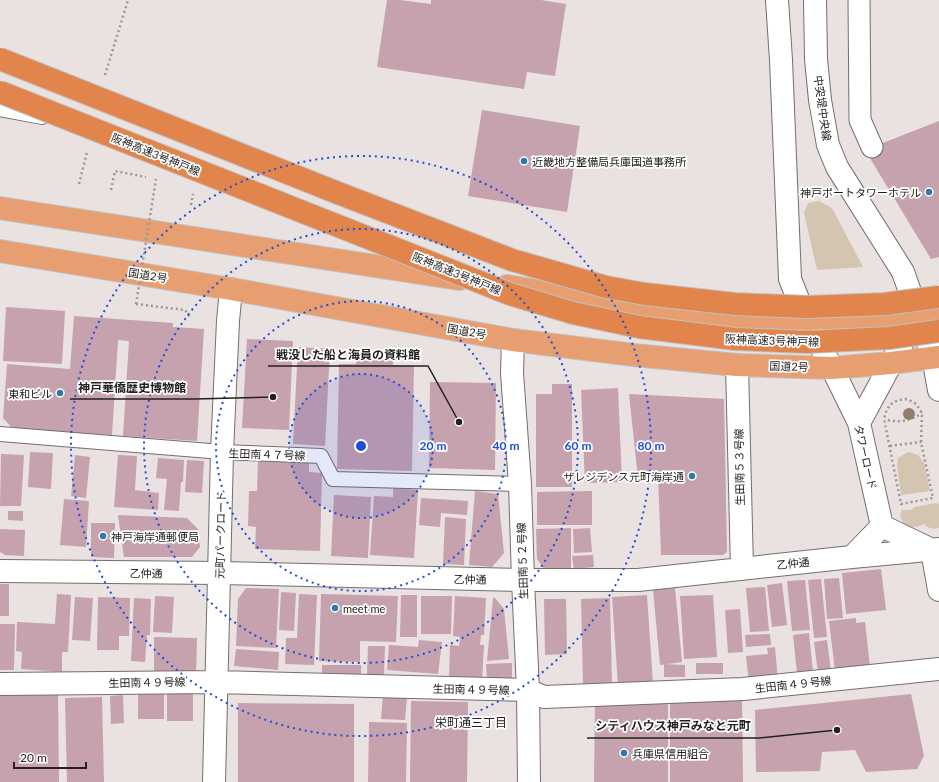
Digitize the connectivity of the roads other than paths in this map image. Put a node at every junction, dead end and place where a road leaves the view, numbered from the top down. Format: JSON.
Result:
{"nodes":[{"id":1,"x":777,"y":0,"type":"edge"},
{"id":2,"x":814,"y":0,"type":"edge"},
{"id":3,"x":859,"y":0,"type":"edge"},
{"id":4,"x":0,"y":59,"type":"edge"},
{"id":5,"x":0,"y":92,"type":"edge"},
{"id":6,"x":0,"y":109,"type":"edge"},
{"id":7,"x":42,"y":117,"type":"dead end"},
{"id":8,"x":872,"y":147,"type":"dead end"},
{"id":9,"x":0,"y":208,"type":"edge"},
{"id":10,"x":0,"y":251,"type":"edge"},
{"id":11,"x":231,"y":289,"type":"junction"},
{"id":12,"x":939,"y":297,"type":"edge"},
{"id":13,"x":929,"y":312,"type":"edge"},
{"id":14,"x":806,"y":319,"type":"junction"},
{"id":15,"x":939,"y":331,"type":"edge"},
{"id":16,"x":513,"y":340,"type":"junction"},
{"id":17,"x":936,"y":357,"type":"edge"},
{"id":18,"x":892,"y":363,"type":"junction"},
{"id":19,"x":737,"y":365,"type":"junction"},
{"id":20,"x":832,"y":368,"type":"junction"},
{"id":21,"x":939,"y":390,"type":"edge"},
{"id":22,"x":859,"y":423,"type":"junction"},
{"id":23,"x":0,"y":434,"type":"edge"},
{"id":24,"x":222,"y":452,"type":"junction"},
{"id":25,"x":520,"y":484,"type":"junction"},
{"id":26,"x":882,"y":526,"type":"junction"},
{"id":27,"x":937,"y":547,"type":"edge"},
{"id":28,"x":852,"y":557,"type":"junction"},
{"id":29,"x":742,"y":569,"type":"junction"},
{"id":30,"x":0,"y":571,"type":"edge"},
{"id":31,"x":219,"y":573,"type":"junction"},
{"id":32,"x":523,"y":580,"type":"junction"},
{"id":33,"x":939,"y":590,"type":"edge"},
{"id":34,"x":939,"y":669,"type":"edge"},
{"id":35,"x":216,"y":682,"type":"junction"},
{"id":36,"x":0,"y":684,"type":"edge"},
{"id":37,"x":528,"y":690,"type":"junction"},
{"id":38,"x":214,"y":782,"type":"edge"},
{"id":39,"x":529,"y":782,"type":"edge"}],
"edges":[{"from":1,"to":14,"type":"street"},
{"from":2,"to":13,"type":"street","name":"中突堤中央線"},
{"from":3,"to":8,"type":"street"},
{"from":4,"to":12,"type":"highway","bridge":true},
{"from":5,"to":15,"type":"highway","name":"阪神高速3号神戸線","bridge":true},
{"from":6,"to":7,"type":"lane"},
{"from":9,"to":14,"type":"highway"},
{"from":10,"to":11,"type":"highway","name":"国道2号"},
{"from":11,"to":16,"type":"highway","name":"国道2号"},
{"from":11,"to":24,"type":"street","name":"元町パークロード"},
{"from":13,"to":14,"type":"highway"},
{"from":13,"to":17,"type":"street","name":"中突堤中央線"},
{"from":13,"to":18,"type":"street"},
{"from":14,"to":20,"type":"street","name":"タワーロード"},
{"from":16,"to":19,"type":"highway","name":"国道2号"},
{"from":16,"to":25,"type":"street","name":"生田南５２号線"},
{"from":17,"to":18,"type":"highway","name":"国道2号"},
{"from":17,"to":21,"type":"street"},
{"from":18,"to":20,"type":"highway","name":"国道2号"},
{"from":18,"to":22,"type":"street"},
{"from":19,"to":20,"type":"highway","name":"国道2号"},
{"from":19,"to":29,"type":"street","name":"生田南５３号線"},
{"from":20,"to":22,"type":"street","name":"タワーロード"},
{"from":22,"to":26,"type":"street","name":"タワーロード"},
{"from":23,"to":24,"type":"lane","name":"生田南４７号線"},
{"from":24,"to":25,"type":"lane","name":"生田南４７号線"},
{"from":24,"to":31,"type":"street","name":"元町パークロード"},
{"from":25,"to":32,"type":"street","name":"生田南５２号線"},
{"from":26,"to":27,"type":"street"},
{"from":26,"to":28,"type":"street"},
{"from":27,"to":28,"type":"street","name":"乙仲通"},
{"from":27,"to":33,"type":"street"},
{"from":28,"to":29,"type":"street","name":"乙仲通"},
{"from":29,"to":32,"type":"street","name":"乙仲通"},
{"from":30,"to":31,"type":"street","name":"乙仲通"},
{"from":31,"to":32,"type":"street","name":"乙仲通"},
{"from":31,"to":35,"type":"street","name":"元町パークロード"},
{"from":32,"to":37,"type":"street","name":"生田南５２号線"},
{"from":34,"to":37,"type":"street","name":"生田南４９号線"},
{"from":35,"to":36,"type":"street","name":"生田南４９号線"},
{"from":35,"to":37,"type":"street","name":"生田南４９号線"},
{"from":35,"to":38,"type":"street","name":"元町パークロード"},
{"from":37,"to":39,"type":"street","name":"生田南５２号線"}]}
